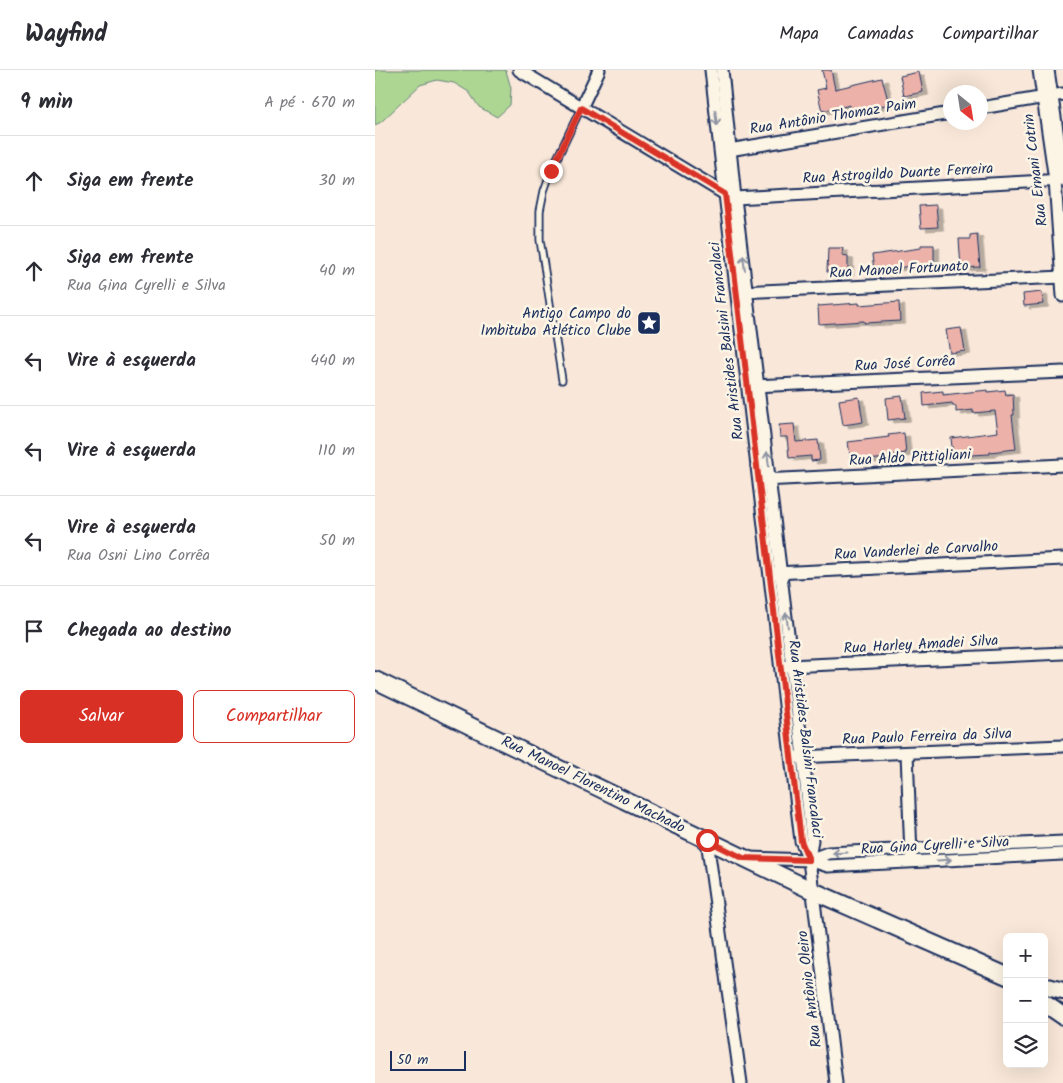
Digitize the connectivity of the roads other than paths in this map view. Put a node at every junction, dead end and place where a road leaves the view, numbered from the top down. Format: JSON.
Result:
{"nodes":[{"id":1,"x":519,"y":70,"type":"edge"},
{"id":2,"x":599,"y":70,"type":"edge"},
{"id":3,"x":711,"y":70,"type":"edge"},
{"id":4,"x":722,"y":70,"type":"edge"},
{"id":5,"x":1039,"y":70,"type":"edge"},
{"id":6,"x":1048,"y":70,"type":"edge"},
{"id":7,"x":1053,"y":96,"type":"edge"},
{"id":8,"x":988,"y":107,"type":"edge"},
{"id":9,"x":581,"y":108,"type":"junction"},
{"id":10,"x":943,"y":114,"type":"edge"},
{"id":11,"x":725,"y":150,"type":"junction"},
{"id":12,"x":1063,"y":171,"type":"edge"},
{"id":13,"x":1059,"y":180,"type":"edge"},
{"id":14,"x":730,"y":196,"type":"junction"},
{"id":15,"x":1063,"y":277,"type":"edge"},
{"id":16,"x":742,"y":292,"type":"junction"},
{"id":17,"x":1063,"y":296,"type":"edge"},
{"id":18,"x":1063,"y":372,"type":"edge"},
{"id":19,"x":562,"y":380,"type":"dead end"},
{"id":20,"x":753,"y":386,"type":"junction"},
{"id":21,"x":1063,"y":465,"type":"edge"},
{"id":22,"x":764,"y":480,"type":"junction"},
{"id":23,"x":1063,"y":559,"type":"edge"},
{"id":24,"x":776,"y":573,"type":"junction"},
{"id":25,"x":1063,"y":653,"type":"edge"},
{"id":26,"x":793,"y":666,"type":"junction"},
{"id":27,"x":780,"y":667,"type":"junction"},
{"id":28,"x":375,"y":680,"type":"edge"},
{"id":29,"x":1063,"y":746,"type":"edge"},
{"id":30,"x":907,"y":753,"type":"junction"},
{"id":31,"x":798,"y":757,"type":"junction"},
{"id":32,"x":707,"y":840,"type":"junction"},
{"id":33,"x":1063,"y":842,"type":"edge"},
{"id":34,"x":911,"y":849,"type":"junction"},
{"id":35,"x":1063,"y":854,"type":"edge"},
{"id":36,"x":743,"y":858,"type":"junction"},
{"id":37,"x":809,"y":860,"type":"junction"},
{"id":38,"x":911,"y":862,"type":"junction"},
{"id":39,"x":813,"y":891,"type":"junction"},
{"id":40,"x":1003,"y":975,"type":"edge"},
{"id":41,"x":1048,"y":987,"type":"edge"},
{"id":42,"x":1063,"y":991,"type":"edge"},
{"id":43,"x":1048,"y":1006,"type":"edge"},
{"id":44,"x":1063,"y":1016,"type":"edge"},
{"id":45,"x":741,"y":1083,"type":"edge"},
{"id":46,"x":836,"y":1083,"type":"edge"}],
"edges":[{"from":1,"to":9,"type":"street"},
{"from":2,"to":9,"type":"street"},
{"from":3,"to":11,"type":"street","name":"Rua Aristides Balsini Francalaci","one_way":true},
{"from":4,"to":11,"type":"street","name":"Rua Aristides Balsini Francalaci"},
{"from":5,"to":7,"type":"street","name":"Rua Ernani Cotrin"},
{"from":6,"to":7,"type":"street","name":"Rua Ernani Cotrin"},
{"from":7,"to":8,"type":"street"},
{"from":7,"to":12,"type":"street","name":"Rua Ernani Cotrin"},
{"from":7,"to":13,"type":"street","name":"Rua Ernani Cotrin"},
{"from":9,"to":14,"type":"street"},
{"from":9,"to":19,"type":"lane"},
{"from":10,"to":11,"type":"street","name":"Rua Antônio Thomaz Paim"},
{"from":11,"to":14,"type":"street","name":"Rua Aristides Balsini Francalaci"},
{"from":13,"to":14,"type":"street","name":"Rua Astrogildo Duarte Ferreira"},
{"from":13,"to":15,"type":"street","name":"Rua Ernani Cotrin"},
{"from":14,"to":16,"type":"street","name":"Rua Aristides Balsini Francalaci"},
{"from":15,"to":16,"type":"street","name":"Rua Manoel Fortunato"},
{"from":15,"to":17,"type":"street","name":"Rua Ernani Cotrin"},
{"from":16,"to":20,"type":"street","name":"Rua Aristides Balsini Francalaci"},
{"from":18,"to":20,"type":"street","name":"Rua José Corrêa"},
{"from":20,"to":22,"type":"street","name":"Rua Aristides Balsini Francalaci"},
{"from":21,"to":22,"type":"street","name":"Rua Aldo Pittigliani"},
{"from":22,"to":24,"type":"street","name":"Rua Aristides Balsini Francalaci"},
{"from":23,"to":24,"type":"street","name":"Rua Vanderlei de Carvalho"},
{"from":26,"to":24,"type":"street","name":"Rua Aristides Balsini Francalaci","one_way":true},
{"from":24,"to":27,"type":"street","name":"Rua Aristides Balsini Francalaci"},
{"from":25,"to":26,"type":"street","name":"Rua Harley Amadei Silva"},
{"from":26,"to":27,"type":"street","name":"Rua Harley Amadei Silva"},
{"from":26,"to":31,"type":"street","name":"Rua Aristides Balsini Francalaci"},
{"from":27,"to":31,"type":"street","name":"Rua Aristides Balsini Francalaci"},
{"from":28,"to":32,"type":"main road","name":"Rua Manoel Florentino Machado"},
{"from":29,"to":30,"type":"street","name":"Rua Paulo Ferreira da Silva"},
{"from":30,"to":31,"type":"street","name":"Rua Paulo Ferreira da Silva"},
{"from":30,"to":34,"type":"street"},
{"from":31,"to":37,"type":"street","name":"Rua Aristides Balsini Francalaci"},
{"from":32,"to":36,"type":"main road","name":"Rua Manoel Florentino Machado"},
{"from":32,"to":45,"type":"street"},
{"from":33,"to":34,"type":"street","name":"Rua Gina Cyrelli e Silva"},
{"from":34,"to":37,"type":"street","name":"Rua Gina Cyrelli e Silva","one_way":true},
{"from":34,"to":38,"type":"street"},
{"from":38,"to":35,"type":"street","name":"Rua Gina Cyrelli e Silva","one_way":true},
{"from":36,"to":37,"type":"street","name":"Rua Gina Cyrelli e Silva"},
{"from":36,"to":39,"type":"main road","name":"Rua Manoel Florentino Machado"},
{"from":37,"to":38,"type":"street","name":"Rua Gina Cyrelli e Silva"},
{"from":37,"to":39,"type":"street","name":"Rua Aristides Balsini Francalaci"},
{"from":39,"to":40,"type":"main road","name":"Rua Manoel Florentino Machado"},
{"from":39,"to":46,"type":"street","name":"Rua Antônio Oleiro"},
{"from":41,"to":42,"type":"main road"},
{"from":43,"to":44,"type":"main road"}]}
